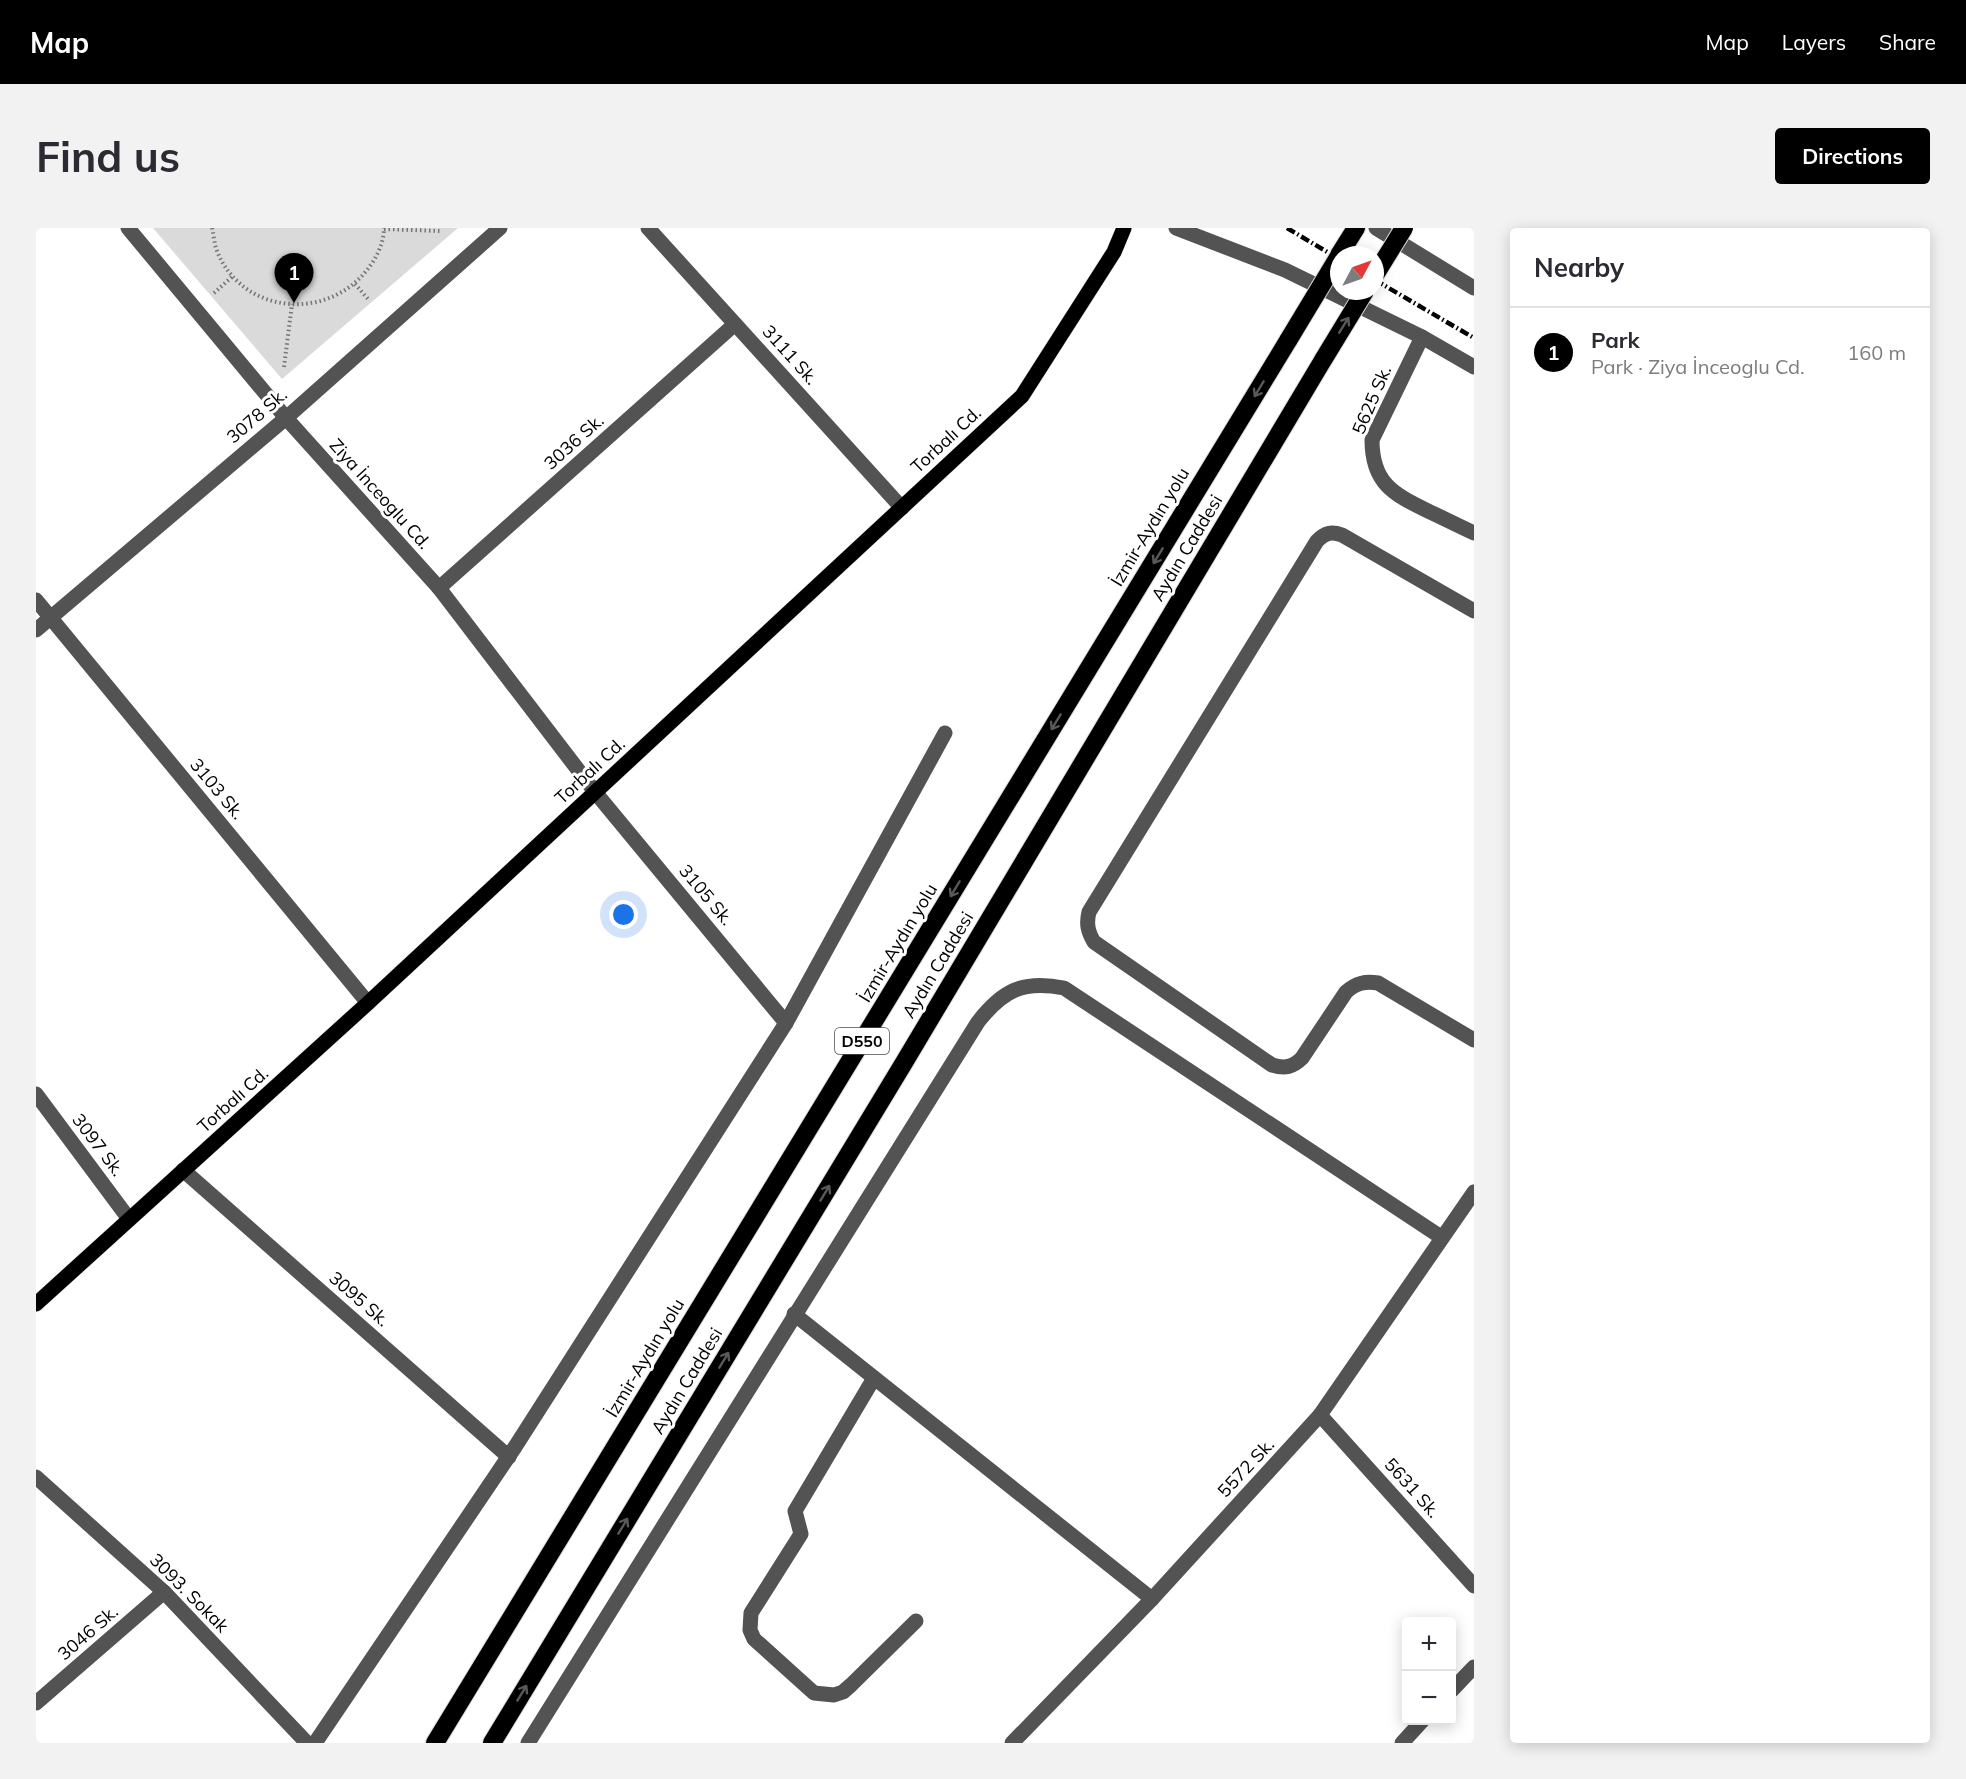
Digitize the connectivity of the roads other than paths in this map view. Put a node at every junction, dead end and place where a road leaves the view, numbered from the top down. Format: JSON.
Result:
{"nodes":[{"id":1,"x":128,"y":228,"type":"edge"},
{"id":2,"x":648,"y":228,"type":"edge"},
{"id":3,"x":1124,"y":228,"type":"edge"},
{"id":4,"x":1176,"y":228,"type":"edge"},
{"id":5,"x":1356,"y":228,"type":"edge"},
{"id":6,"x":1376,"y":228,"type":"edge"},
{"id":7,"x":1404,"y":228,"type":"edge"},
{"id":8,"x":492,"y":231,"type":"edge"},
{"id":9,"x":1345,"y":246,"type":"edge"},
{"id":10,"x":1384,"y":260,"type":"edge"},
{"id":11,"x":1330,"y":270,"type":"edge"},
{"id":12,"x":1474,"y":288,"type":"edge"},
{"id":13,"x":1360,"y":300,"type":"edge"},
{"id":14,"x":735,"y":324,"type":"junction"},
{"id":15,"x":1422,"y":337,"type":"junction"},
{"id":16,"x":1474,"y":367,"type":"edge"},
{"id":17,"x":286,"y":418,"type":"junction"},
{"id":18,"x":902,"y":508,"type":"junction"},
{"id":19,"x":1474,"y":533,"type":"edge"},
{"id":20,"x":439,"y":588,"type":"junction"},
{"id":21,"x":36,"y":600,"type":"edge"},
{"id":22,"x":1473,"y":608,"type":"edge"},
{"id":23,"x":51,"y":618,"type":"junction"},
{"id":24,"x":36,"y":630,"type":"edge"},
{"id":25,"x":945,"y":733,"type":"dead end"},
{"id":26,"x":595,"y":792,"type":"junction"},
{"id":27,"x":368,"y":1003,"type":"junction"},
{"id":28,"x":786,"y":1023,"type":"junction"},
{"id":29,"x":1474,"y":1040,"type":"edge"},
{"id":30,"x":36,"y":1094,"type":"edge"},
{"id":31,"x":183,"y":1170,"type":"junction"},
{"id":32,"x":1474,"y":1192,"type":"edge"},
{"id":33,"x":129,"y":1219,"type":"junction"},
{"id":34,"x":1441,"y":1237,"type":"junction"},
{"id":35,"x":36,"y":1304,"type":"edge"},
{"id":36,"x":794,"y":1314,"type":"junction"},
{"id":37,"x":874,"y":1378,"type":"junction"},
{"id":38,"x":1320,"y":1415,"type":"junction"},
{"id":39,"x":508,"y":1457,"type":"junction"},
{"id":40,"x":36,"y":1477,"type":"edge"},
{"id":41,"x":1474,"y":1586,"type":"edge"},
{"id":42,"x":164,"y":1592,"type":"junction"},
{"id":43,"x":1152,"y":1599,"type":"junction"},
{"id":44,"x":916,"y":1622,"type":"dead end"},
{"id":45,"x":1474,"y":1666,"type":"edge"},
{"id":46,"x":1456,"y":1686,"type":"edge"},
{"id":47,"x":36,"y":1703,"type":"edge"},
{"id":48,"x":1418,"y":1725,"type":"edge"},
{"id":49,"x":307,"y":1743,"type":"edge"},
{"id":50,"x":315,"y":1743,"type":"edge"},
{"id":51,"x":435,"y":1743,"type":"edge"},
{"id":52,"x":492,"y":1743,"type":"edge"},
{"id":53,"x":528,"y":1743,"type":"edge"},
{"id":54,"x":1012,"y":1743,"type":"edge"},
{"id":55,"x":1402,"y":1743,"type":"edge"}],
"edges":[{"from":1,"to":17,"type":"street","name":"Ziya İnceoglu Cd."},
{"from":2,"to":14,"type":"street","name":"3111 Sk."},
{"from":3,"to":18,"type":"main road","name":"Torbalı Cd."},
{"from":4,"to":15,"type":"street"},
{"from":5,"to":9,"type":"highway","name":"İzmir-Aydın yolu","number":"D550"},
{"from":6,"to":12,"type":"street"},
{"from":7,"to":10,"type":"highway","bridge":true},
{"from":8,"to":17,"type":"street","name":"3078 Sk."},
{"from":11,"to":51,"type":"highway","name":"İzmir-Aydın yolu","number":"D550","one_way":true,"bridge":true},
{"from":52,"to":13,"type":"highway","name":"Aydın Caddesi","number":"D550","one_way":true,"bridge":true},
{"from":14,"to":18,"type":"street","name":"3111 Sk."},
{"from":14,"to":20,"type":"street","name":"3036 Sk."},
{"from":15,"to":16,"type":"street"},
{"from":15,"to":19,"type":"street","name":"5625 Sk."},
{"from":17,"to":20,"type":"street","name":"Ziya İnceoglu Cd."},
{"from":17,"to":23,"type":"street","name":"3078 Sk."},
{"from":18,"to":26,"type":"main road","name":"Torbalı Cd."},
{"from":20,"to":26,"type":"street","name":"Ziya İnceoglu Cd."},
{"from":21,"to":23,"type":"street","name":"3103 Sk."},
{"from":22,"to":29,"type":"street"},
{"from":23,"to":24,"type":"street","name":"3078 Sk."},
{"from":23,"to":27,"type":"street","name":"3103 Sk."},
{"from":25,"to":28,"type":"street"},
{"from":26,"to":27,"type":"main road","name":"Torbalı Cd."},
{"from":26,"to":28,"type":"street","name":"3105 Sk."},
{"from":27,"to":31,"type":"main road","name":"Torbalı Cd."},
{"from":28,"to":39,"type":"street"},
{"from":30,"to":33,"type":"street","name":"3097 Sk."},
{"from":31,"to":33,"type":"main road","name":"Torbalı Cd."},
{"from":31,"to":39,"type":"street","name":"3095 Sk."},
{"from":32,"to":34,"type":"street","name":"5572 Sk."},
{"from":33,"to":35,"type":"main road","name":"Torbalı Cd."},
{"from":34,"to":36,"type":"street"},
{"from":34,"to":38,"type":"street","name":"5572 Sk."},
{"from":36,"to":37,"type":"street"},
{"from":36,"to":53,"type":"street"},
{"from":37,"to":43,"type":"street"},
{"from":37,"to":44,"type":"street"},
{"from":38,"to":41,"type":"street","name":"5631 Sk."},
{"from":38,"to":43,"type":"street","name":"5572 Sk."},
{"from":39,"to":50,"type":"street"},
{"from":40,"to":42,"type":"street","name":"3093. Sokak"},
{"from":42,"to":47,"type":"street","name":"3046 Sk."},
{"from":42,"to":49,"type":"street","name":"3093. Sokak"},
{"from":43,"to":54,"type":"street","name":"5572 Sk."},
{"from":45,"to":46,"type":"street"},
{"from":48,"to":55,"type":"street"}]}
